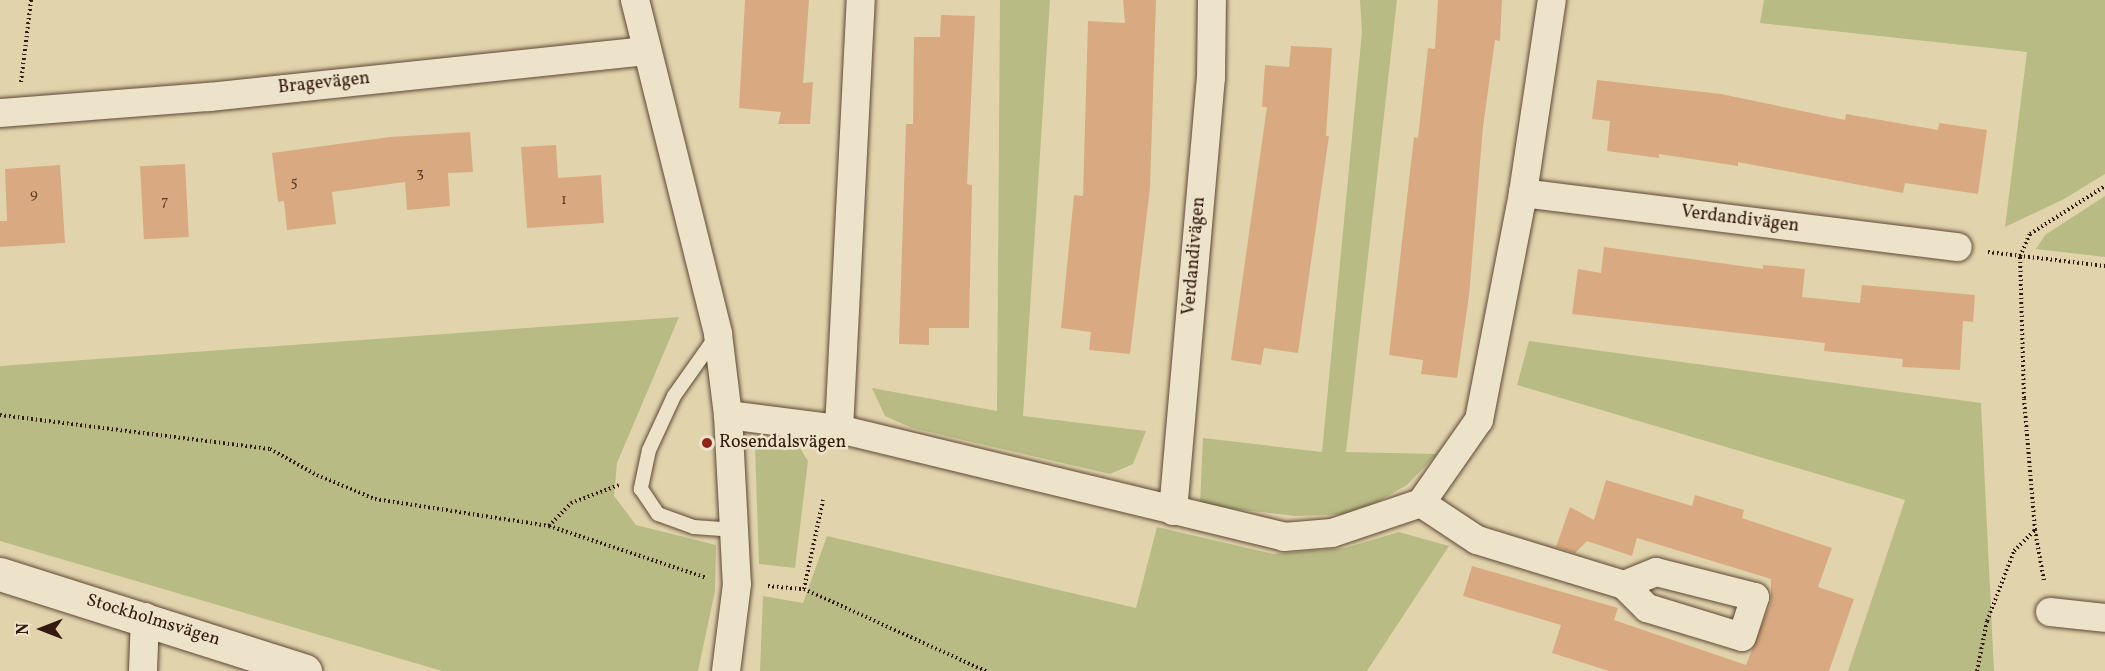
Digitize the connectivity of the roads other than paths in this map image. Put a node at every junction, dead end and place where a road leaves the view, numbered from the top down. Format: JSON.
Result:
{"nodes":[{"id":1,"x":635,"y":0,"type":"edge"},
{"id":2,"x":861,"y":0,"type":"edge"},
{"id":3,"x":1212,"y":0,"type":"edge"},
{"id":4,"x":1552,"y":0,"type":"edge"},
{"id":5,"x":647,"y":51,"type":"junction"},
{"id":6,"x":8,"y":113,"type":"edge"},
{"id":7,"x":1523,"y":193,"type":"junction"},
{"id":8,"x":1958,"y":247,"type":"dead end"},
{"id":9,"x":718,"y":334,"type":"junction"},
{"id":10,"x":728,"y":415,"type":"junction"},
{"id":11,"x":838,"y":429,"type":"junction"},
{"id":12,"x":1421,"y":503,"type":"junction"},
{"id":13,"x":1173,"y":512,"type":"junction"},
{"id":14,"x":735,"y":530,"type":"junction"},
{"id":15,"x":0,"y":574,"type":"edge"},
{"id":16,"x":1624,"y":585,"type":"dead end"},
{"id":17,"x":2050,"y":612,"type":"road end"},
{"id":18,"x":146,"y":617,"type":"junction"},
{"id":19,"x":2105,"y":618,"type":"edge"},
{"id":20,"x":143,"y":671,"type":"edge"},
{"id":21,"x":305,"y":671,"type":"edge"},
{"id":22,"x":726,"y":671,"type":"edge"}],
"edges":[{"from":1,"to":5,"type":"street"},
{"from":2,"to":11,"type":"street"},
{"from":3,"to":13,"type":"street","name":"Verdandivägen"},
{"from":4,"to":7,"type":"street"},
{"from":5,"to":6,"type":"street","name":"Bragevägen"},
{"from":5,"to":9,"type":"street"},
{"from":7,"to":8,"type":"street","name":"Verdandivägen"},
{"from":7,"to":12,"type":"street"},
{"from":9,"to":10,"type":"street"},
{"from":9,"to":14,"type":"lane"},
{"from":10,"to":11,"type":"street"},
{"from":10,"to":14,"type":"street"},
{"from":11,"to":13,"type":"street"},
{"from":12,"to":13,"type":"street"},
{"from":12,"to":16,"type":"street"},
{"from":14,"to":22,"type":"street"},
{"from":15,"to":18,"type":"main road","name":"Stockholmsvägen"},
{"from":17,"to":19,"type":"street"},
{"from":18,"to":20,"type":"street"},
{"from":18,"to":21,"type":"main road","name":"Stockholmsvägen"}]}
